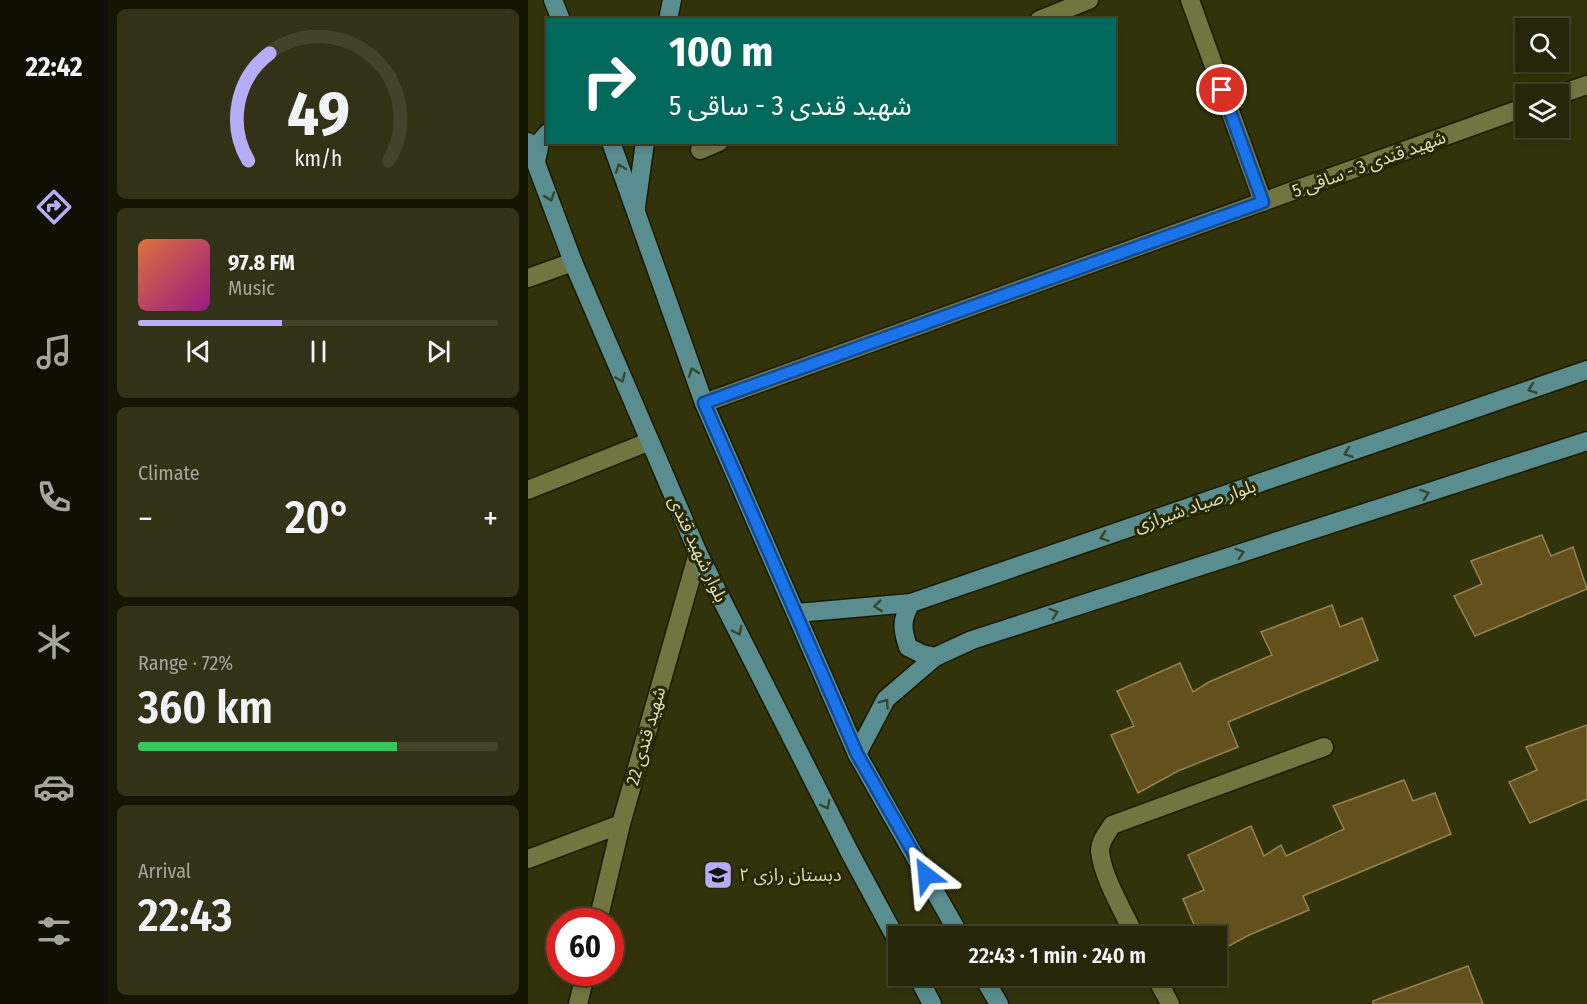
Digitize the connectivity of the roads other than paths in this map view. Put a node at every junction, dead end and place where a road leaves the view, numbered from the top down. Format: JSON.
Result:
{"nodes":[{"id":1,"x":553,"y":0,"type":"edge"},
{"id":2,"x":672,"y":0,"type":"edge"},
{"id":3,"x":1089,"y":0,"type":"edge"},
{"id":4,"x":1190,"y":0,"type":"edge"},
{"id":5,"x":560,"y":18,"type":"edge"},
{"id":6,"x":668,"y":18,"type":"edge"},
{"id":7,"x":1044,"y":18,"type":"edge"},
{"id":8,"x":1587,"y":85,"type":"edge"},
{"id":9,"x":1569,"y":92,"type":"edge"},
{"id":10,"x":1515,"y":111,"type":"edge"},
{"id":11,"x":546,"y":135,"type":"edge"},
{"id":12,"x":528,"y":142,"type":"edge"},
{"id":13,"x":612,"y":144,"type":"edge"},
{"id":14,"x":645,"y":144,"type":"edge"},
{"id":15,"x":714,"y":144,"type":"edge"},
{"id":16,"x":700,"y":150,"type":"dead end"},
{"id":17,"x":532,"y":158,"type":"edge"},
{"id":18,"x":1263,"y":202,"type":"junction"},
{"id":19,"x":635,"y":211,"type":"junction"},
{"id":20,"x":573,"y":262,"type":"junction"},
{"id":21,"x":528,"y":278,"type":"edge"},
{"id":22,"x":1587,"y":370,"type":"edge"},
{"id":23,"x":704,"y":403,"type":"junction"},
{"id":24,"x":1587,"y":441,"type":"edge"},
{"id":25,"x":648,"y":442,"type":"junction"},
{"id":26,"x":528,"y":490,"type":"edge"},
{"id":27,"x":698,"y":553,"type":"junction"},
{"id":28,"x":911,"y":603,"type":"junction"},
{"id":29,"x":797,"y":613,"type":"junction"},
{"id":30,"x":934,"y":657,"type":"junction"},
{"id":31,"x":1324,"y":747,"type":"dead end"},
{"id":32,"x":857,"y":754,"type":"junction"},
{"id":33,"x":621,"y":824,"type":"junction"},
{"id":34,"x":528,"y":859,"type":"edge"},
{"id":35,"x":601,"y":908,"type":"edge"},
{"id":36,"x":889,"y":926,"type":"edge"},
{"id":37,"x":954,"y":926,"type":"edge"},
{"id":38,"x":1130,"y":926,"type":"edge"},
{"id":39,"x":582,"y":986,"type":"edge"},
{"id":40,"x":923,"y":986,"type":"edge"},
{"id":41,"x":988,"y":986,"type":"edge"},
{"id":42,"x":1161,"y":986,"type":"edge"},
{"id":43,"x":578,"y":1004,"type":"edge"},
{"id":44,"x":932,"y":1004,"type":"edge"},
{"id":45,"x":999,"y":1004,"type":"edge"},
{"id":46,"x":1170,"y":1004,"type":"edge"}],
"edges":[{"from":1,"to":5,"type":"main road"},
{"from":2,"to":6,"type":"main road"},
{"from":3,"to":7,"type":"street"},
{"from":4,"to":18,"type":"street"},
{"from":8,"to":9,"type":"street"},
{"from":10,"to":18,"type":"street","name":"شهید قندی 3 - ساقی 5"},
{"from":11,"to":17,"type":"main road"},
{"from":12,"to":17,"type":"main road","name":"بلوار شهید قندی"},
{"from":19,"to":13,"type":"main road","one_way":true},
{"from":14,"to":19,"type":"main road"},
{"from":15,"to":16,"type":"street"},
{"from":17,"to":20,"type":"main road","name":"بلوار شهید قندی","one_way":true},
{"from":18,"to":23,"type":"street","name":"شهید قندی 3 - ساقی 5"},
{"from":23,"to":19,"type":"main road","one_way":true},
{"from":20,"to":21,"type":"street"},
{"from":20,"to":25,"type":"main road","name":"بلوار شهید قندی","one_way":true},
{"from":22,"to":28,"type":"main road","name":"بلوار صیاد شیرازی","one_way":true},
{"from":23,"to":29,"type":"main road"},
{"from":30,"to":24,"type":"main road","one_way":true},
{"from":25,"to":26,"type":"street"},
{"from":25,"to":27,"type":"main road","name":"بلوار شهید قندی"},
{"from":27,"to":33,"type":"street","name":"شهید قندی 22"},
{"from":27,"to":36,"type":"main road","name":"بلوار شهید قندی","one_way":true},
{"from":28,"to":29,"type":"main road","name":"بلوار صیاد شیرازی","one_way":true},
{"from":28,"to":30,"type":"main road"},
{"from":29,"to":32,"type":"main road"},
{"from":32,"to":30,"type":"main road","one_way":true},
{"from":31,"to":38,"type":"street"},
{"from":32,"to":37,"type":"main road"},
{"from":33,"to":34,"type":"street"},
{"from":33,"to":35,"type":"street","name":"شهید قندی 22"},
{"from":39,"to":43,"type":"street"},
{"from":40,"to":44,"type":"main road"},
{"from":41,"to":45,"type":"main road"},
{"from":42,"to":46,"type":"street"}]}
